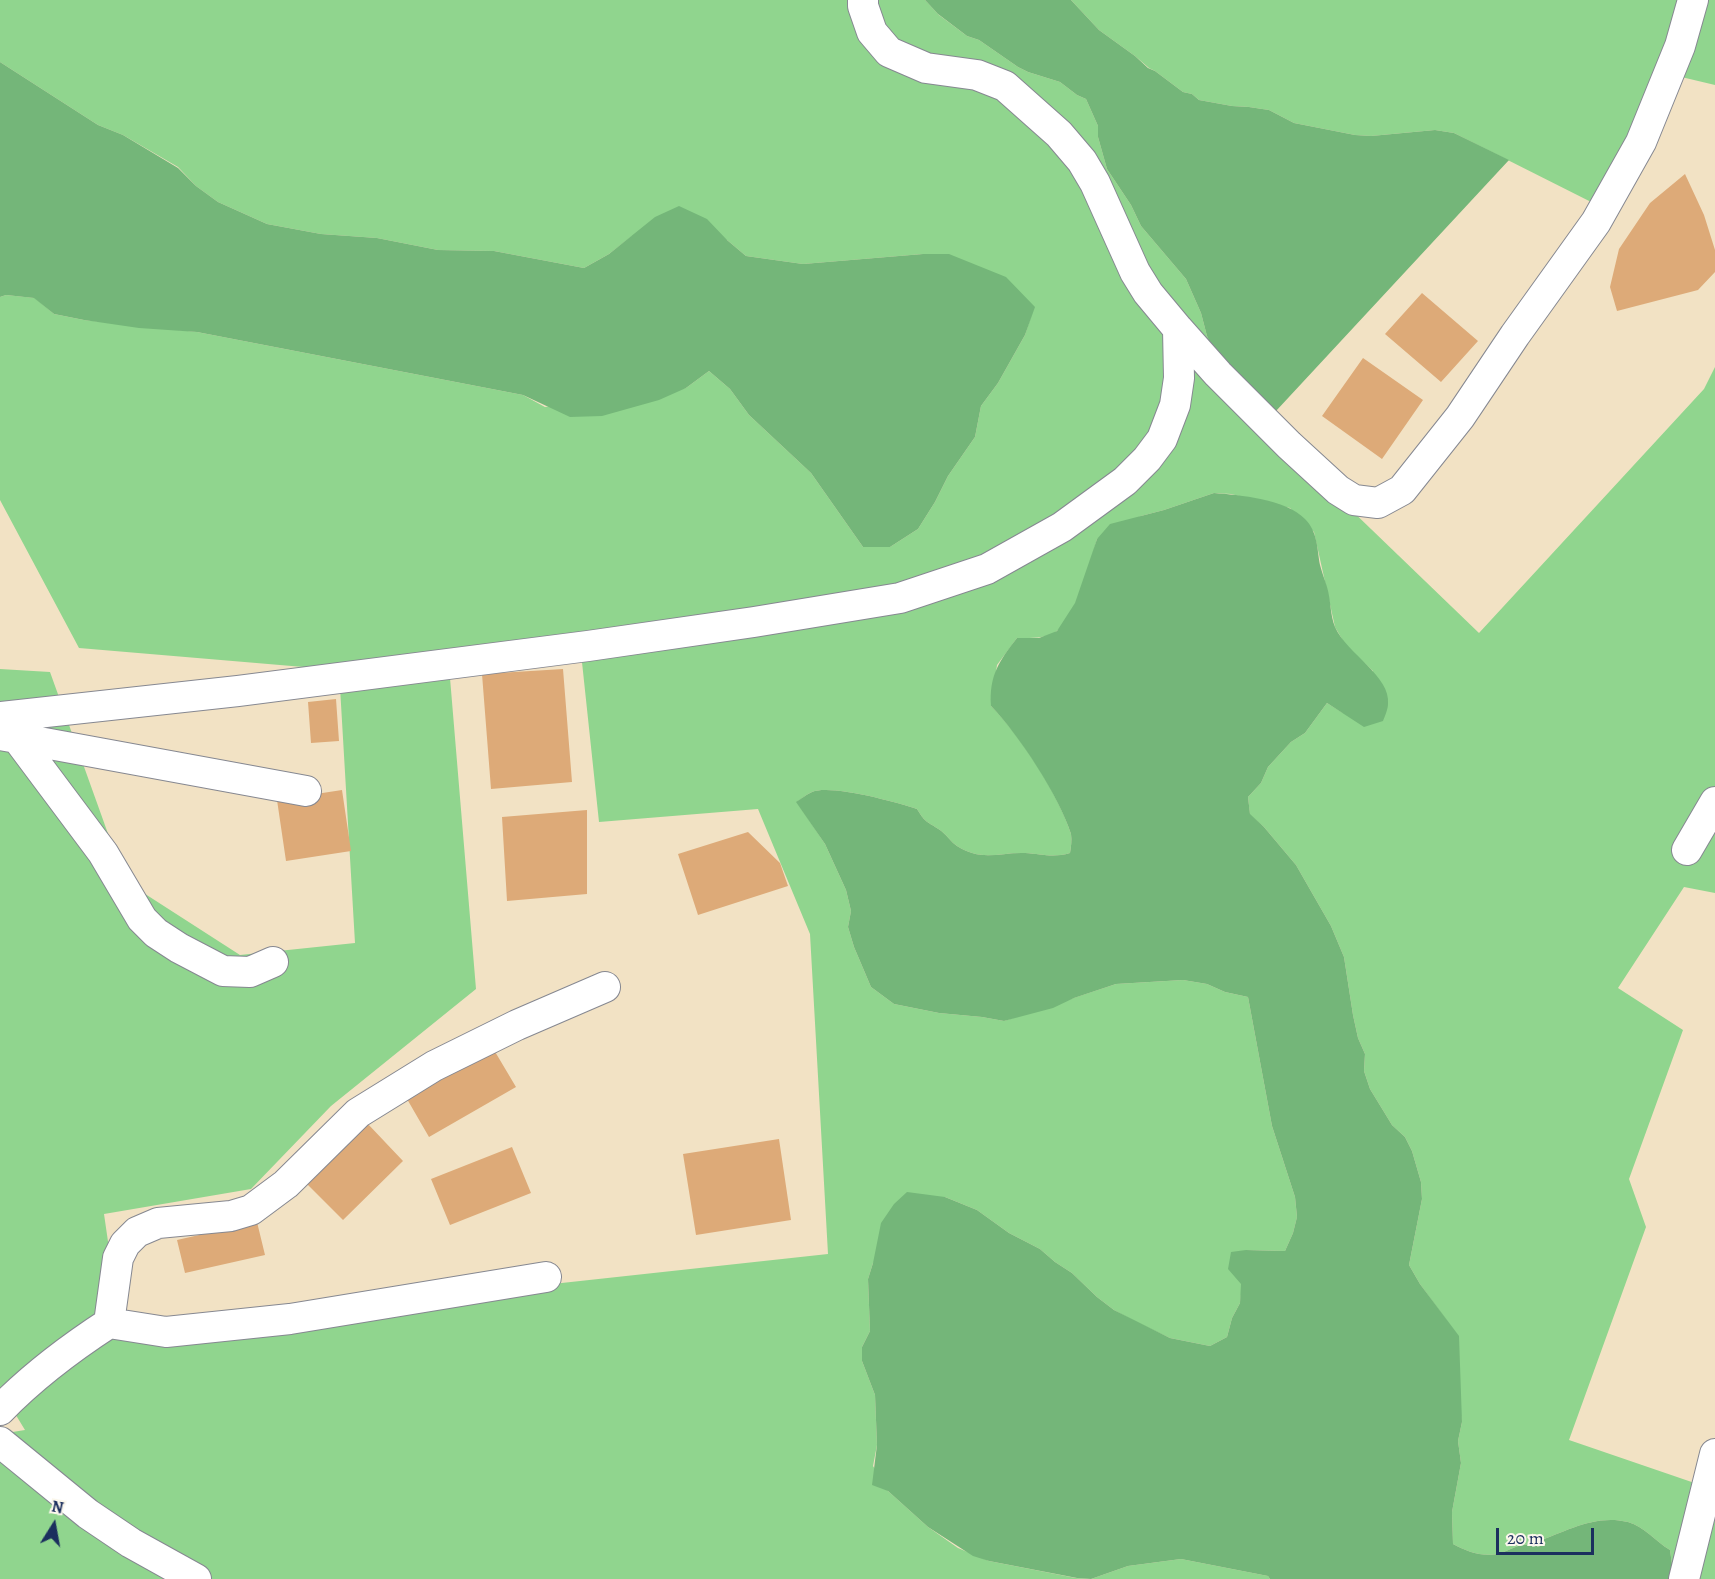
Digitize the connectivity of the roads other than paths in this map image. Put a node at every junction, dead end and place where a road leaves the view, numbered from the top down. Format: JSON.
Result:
{"nodes":[{"id":1,"x":863,"y":0,"type":"edge"},
{"id":2,"x":1693,"y":0,"type":"edge"},
{"id":3,"x":1178,"y":328,"type":"junction"},
{"id":4,"x":6,"y":730,"type":"edge"},
{"id":5,"x":306,"y":791,"type":"dead end"},
{"id":6,"x":1715,"y":802,"type":"edge"},
{"id":7,"x":1687,"y":850,"type":"dead end"},
{"id":8,"x":273,"y":962,"type":"dead end"},
{"id":9,"x":605,"y":987,"type":"dead end"},
{"id":10,"x":546,"y":1277,"type":"dead end"},
{"id":11,"x":109,"y":1323,"type":"junction"},
{"id":12,"x":0,"y":1410,"type":"edge"},
{"id":13,"x":0,"y":1442,"type":"edge"},
{"id":14,"x":1715,"y":1454,"type":"edge"},
{"id":15,"x":196,"y":1579,"type":"edge"},
{"id":16,"x":1684,"y":1579,"type":"edge"}],
"edges":[{"from":1,"to":3,"type":"street"},
{"from":2,"to":3,"type":"street"},
{"from":3,"to":4,"type":"street"},
{"from":4,"to":5,"type":"street"},
{"from":4,"to":8,"type":"street"},
{"from":6,"to":7,"type":"street"},
{"from":9,"to":11,"type":"street"},
{"from":10,"to":11,"type":"street"},
{"from":11,"to":12,"type":"street"},
{"from":13,"to":15,"type":"street"},
{"from":14,"to":16,"type":"street"}]}
